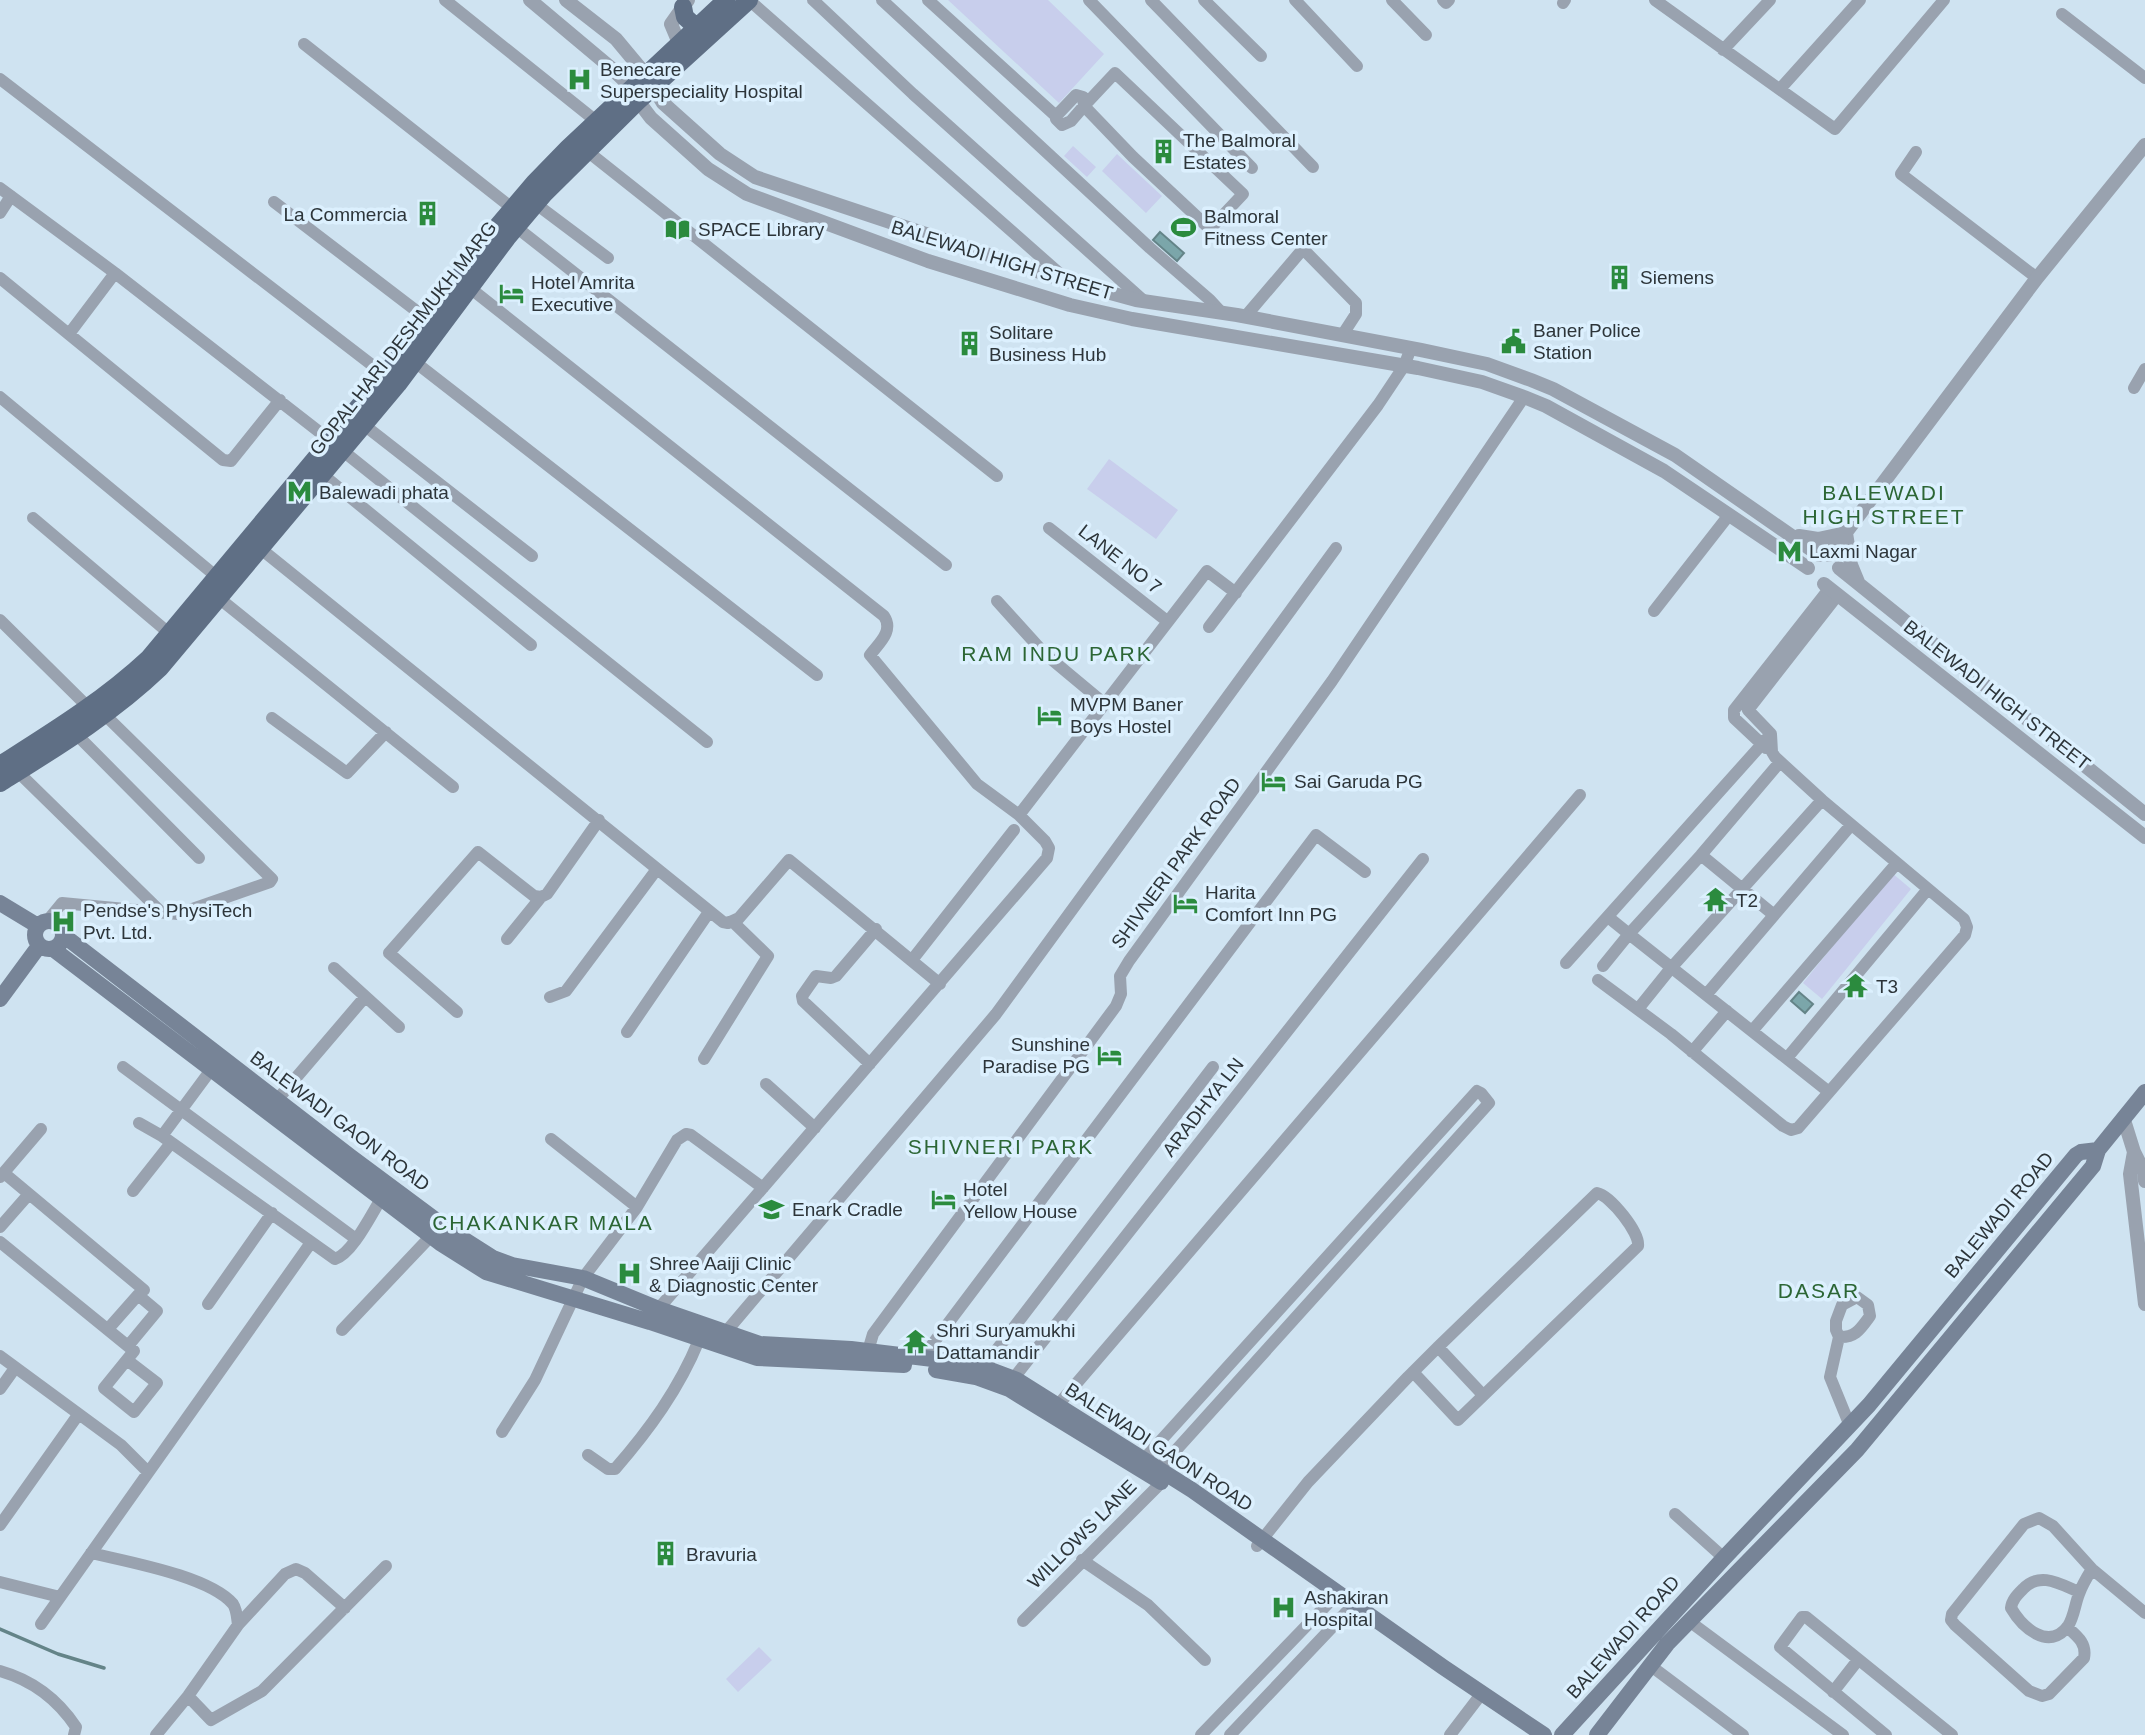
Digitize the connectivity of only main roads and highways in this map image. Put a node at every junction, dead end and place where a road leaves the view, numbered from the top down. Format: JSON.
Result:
{"nodes":[{"id":1,"x":726,"y":0,"type":"edge"},
{"id":2,"x":749,"y":0,"type":"edge"},
{"id":3,"x":685,"y":3,"type":"edge"},
{"id":4,"x":696,"y":27,"type":"junction"},
{"id":5,"x":649,"y":82,"type":"junction"},
{"id":6,"x":635,"y":94,"type":"junction"},
{"id":7,"x":417,"y":350,"type":"junction"},
{"id":8,"x":337,"y":446,"type":"junction"},
{"id":9,"x":97,"y":711,"type":"junction"},
{"id":10,"x":0,"y":765,"type":"edge"},
{"id":11,"x":0,"y":783,"type":"edge"},
{"id":12,"x":0,"y":903,"type":"edge"},
{"id":13,"x":43,"y":923,"type":"junction"},
{"id":14,"x":63,"y":936,"type":"junction"},
{"id":15,"x":46,"y":948,"type":"junction"},
{"id":16,"x":0,"y":999,"type":"edge"},
{"id":17,"x":216,"y":1063,"type":"junction"},
{"id":18,"x":2145,"y":1092,"type":"edge"},
{"id":19,"x":2098,"y":1150,"type":"junction"},
{"id":20,"x":386,"y":1192,"type":"junction"},
{"id":21,"x":653,"y":1315,"type":"junction"},
{"id":22,"x":980,"y":1372,"type":"junction"},
{"id":23,"x":1163,"y":1475,"type":"junction"},
{"id":24,"x":1724,"y":1558,"type":"junction"},
{"id":25,"x":1740,"y":1571,"type":"junction"},
{"id":26,"x":1352,"y":1605,"type":"junction"},
{"id":27,"x":1593,"y":1701,"type":"junction"},
{"id":28,"x":1612,"y":1717,"type":"junction"},
{"id":29,"x":1525,"y":1733,"type":"edge"},
{"id":30,"x":1544,"y":1735,"type":"edge"},
{"id":31,"x":1562,"y":1735,"type":"edge"},
{"id":32,"x":1597,"y":1735,"type":"edge"}],
"edges":[{"from":1,"to":4,"type":"main road","name":"GOPAL HARI DESHMUKH MARG"},
{"from":2,"to":5,"type":"main road","name":"GOPAL HARI DESHMUKH MARG"},
{"from":3,"to":4,"type":"main road"},
{"from":4,"to":5,"type":"main road","name":"GOPAL HARI DESHMUKH MARG"},
{"from":5,"to":6,"type":"main road","name":"GOPAL HARI DESHMUKH MARG"},
{"from":6,"to":7,"type":"main road","name":"GOPAL HARI DESHMUKH MARG"},
{"from":6,"to":7,"type":"main road","name":"GOPAL HARI DESHMUKH MARG"},
{"from":7,"to":8,"type":"main road","name":"GOPAL HARI DESHMUKH MARG"},
{"from":7,"to":8,"type":"main road","name":"GOPAL HARI DESHMUKH MARG"},
{"from":8,"to":9,"type":"main road","name":"GOPAL HARI DESHMUKH MARG"},
{"from":8,"to":9,"type":"main road","name":"GOPAL HARI DESHMUKH MARG"},
{"from":9,"to":10,"type":"main road","name":"GOPAL HARI DESHMUKH MARG"},
{"from":9,"to":11,"type":"main road","name":"GOPAL HARI DESHMUKH MARG"},
{"from":12,"to":13,"type":"main road"},
{"from":13,"to":14,"type":"main road"},
{"from":13,"to":15,"type":"main road"},
{"from":14,"to":15,"type":"main road"},
{"from":14,"to":17,"type":"main road","name":"BALEWADI GAON ROAD"},
{"from":15,"to":16,"type":"main road"},
{"from":15,"to":17,"type":"main road","name":"BALEWADI GAON ROAD"},
{"from":17,"to":20,"type":"main road","name":"BALEWADI GAON ROAD"},
{"from":17,"to":20,"type":"main road","name":"BALEWADI GAON ROAD"},
{"from":18,"to":19,"type":"main road"},
{"from":19,"to":24,"type":"main road","name":"BALEWADI ROAD"},
{"from":19,"to":25,"type":"main road","name":"BALEWADI ROAD"},
{"from":20,"to":21,"type":"main road","name":"BALEWADI GAON ROAD"},
{"from":20,"to":21,"type":"main road","name":"BALEWADI GAON ROAD"},
{"from":21,"to":22,"type":"main road","name":"BALEWADI GAON ROAD"},
{"from":21,"to":22,"type":"main road","name":"BALEWADI GAON ROAD"},
{"from":22,"to":23,"type":"main road","name":"BALEWADI GAON ROAD"},
{"from":22,"to":23,"type":"main road","name":"BALEWADI GAON ROAD"},
{"from":23,"to":26,"type":"main road","name":"BALEWADI GAON ROAD"},
{"from":24,"to":25,"type":"main road"},
{"from":24,"to":27,"type":"main road","name":"BALEWADI ROAD"},
{"from":25,"to":28,"type":"main road","name":"BALEWADI ROAD"},
{"from":26,"to":29,"type":"main road","name":"BALEWADI GAON ROAD"},
{"from":26,"to":30,"type":"main road","name":"BALEWADI GAON ROAD"},
{"from":27,"to":28,"type":"main road"},
{"from":27,"to":31,"type":"main road","name":"BALEWADI ROAD"},
{"from":28,"to":32,"type":"main road","name":"BALEWADI ROAD"}]}
